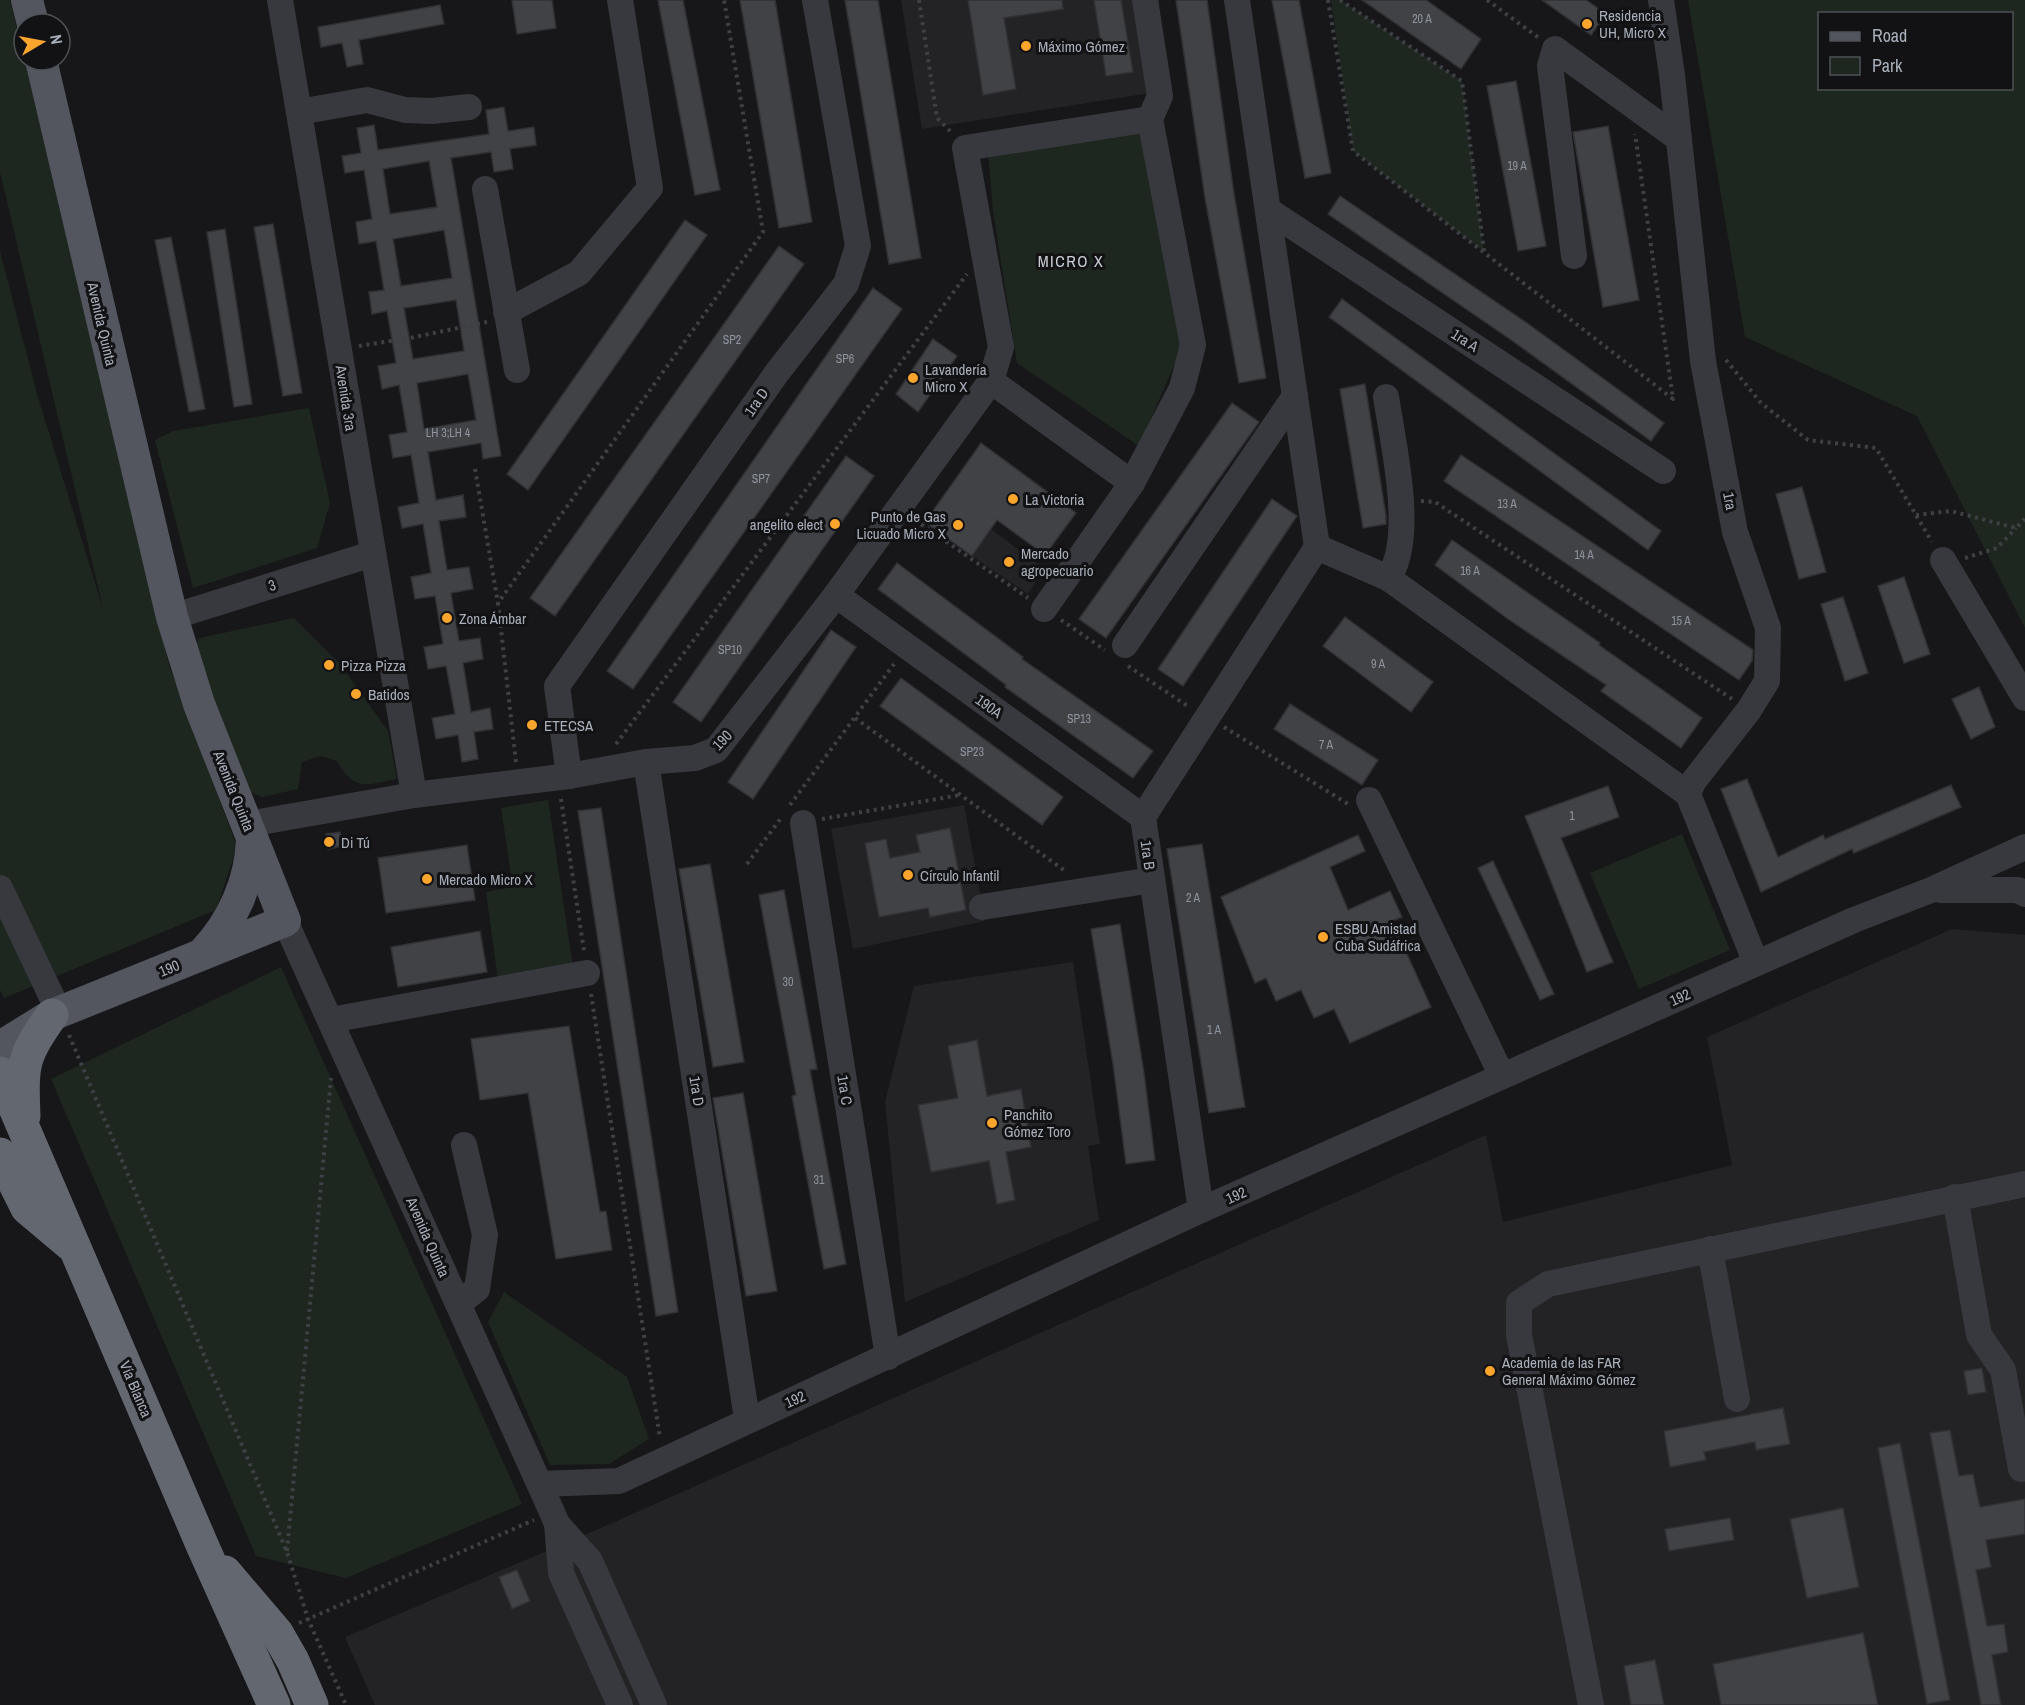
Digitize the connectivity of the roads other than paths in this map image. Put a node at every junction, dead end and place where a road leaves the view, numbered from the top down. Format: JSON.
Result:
{"nodes":[{"id":1,"x":280,"y":0,"type":"edge"},
{"id":2,"x":621,"y":0,"type":"edge"},
{"id":3,"x":815,"y":0,"type":"edge"},
{"id":4,"x":1145,"y":0,"type":"edge"},
{"id":5,"x":1237,"y":0,"type":"edge"},
{"id":6,"x":1661,"y":0,"type":"edge"},
{"id":7,"x":44,"y":72,"type":"edge"},
{"id":8,"x":469,"y":106,"type":"dead end"},
{"id":9,"x":299,"y":112,"type":"junction"},
{"id":10,"x":1150,"y":119,"type":"junction"},
{"id":11,"x":1679,"y":139,"type":"junction"},
{"id":12,"x":485,"y":189,"type":"dead end"},
{"id":13,"x":1268,"y":210,"type":"junction"},
{"id":14,"x":1574,"y":256,"type":"dead end"},
{"id":15,"x":506,"y":312,"type":"junction"},
{"id":16,"x":518,"y":370,"type":"dead end"},
{"id":17,"x":991,"y":381,"type":"junction"},
{"id":18,"x":1295,"y":396,"type":"junction"},
{"id":19,"x":1386,"y":397,"type":"dead end"},
{"id":20,"x":1663,"y":471,"type":"dead end"},
{"id":21,"x":1132,"y":483,"type":"junction"},
{"id":22,"x":1317,"y":547,"type":"junction"},
{"id":23,"x":372,"y":554,"type":"junction"},
{"id":24,"x":1943,"y":560,"type":"road end"},
{"id":25,"x":1388,"y":578,"type":"junction"},
{"id":26,"x":836,"y":595,"type":"junction"},
{"id":27,"x":1044,"y":609,"type":"dead end"},
{"id":28,"x":171,"y":617,"type":"junction"},
{"id":29,"x":1125,"y":645,"type":"dead end"},
{"id":30,"x":2025,"y":698,"type":"edge"},
{"id":31,"x":646,"y":762,"type":"junction"},
{"id":32,"x":563,"y":777,"type":"junction"},
{"id":33,"x":1689,"y":794,"type":"junction"},
{"id":34,"x":414,"y":795,"type":"junction"},
{"id":35,"x":1369,"y":800,"type":"dead end"},
{"id":36,"x":1143,"y":817,"type":"junction"},
{"id":37,"x":803,"y":823,"type":"road end"},
{"id":38,"x":250,"y":830,"type":"junction"},
{"id":39,"x":2025,"y":848,"type":"edge"},
{"id":40,"x":1152,"y":880,"type":"junction"},
{"id":41,"x":0,"y":888,"type":"edge"},
{"id":42,"x":1932,"y":891,"type":"junction"},
{"id":43,"x":2025,"y":894,"type":"edge"},
{"id":44,"x":982,"y":907,"type":"dead end"},
{"id":45,"x":285,"y":921,"type":"junction"},
{"id":46,"x":203,"y":954,"type":"junction"},
{"id":47,"x":1756,"y":963,"type":"junction"},
{"id":48,"x":587,"y":973,"type":"road end"},
{"id":49,"x":56,"y":1013,"type":"junction"},
{"id":50,"x":331,"y":1020,"type":"junction"},
{"id":51,"x":0,"y":1023,"type":"edge"},
{"id":52,"x":0,"y":1047,"type":"edge"},
{"id":53,"x":0,"y":1073,"type":"edge"},
{"id":54,"x":1502,"y":1076,"type":"junction"},
{"id":55,"x":24,"y":1129,"type":"junction"},
{"id":56,"x":464,"y":1145,"type":"dead end"},
{"id":57,"x":0,"y":1154,"type":"edge"},
{"id":58,"x":2025,"y":1184,"type":"edge"},
{"id":59,"x":1955,"y":1197,"type":"junction"},
{"id":60,"x":1201,"y":1210,"type":"junction"},
{"id":61,"x":76,"y":1249,"type":"junction"},
{"id":62,"x":1710,"y":1249,"type":"junction"},
{"id":63,"x":458,"y":1304,"type":"junction"},
{"id":64,"x":888,"y":1358,"type":"junction"},
{"id":65,"x":1737,"y":1399,"type":"dead end"},
{"id":66,"x":747,"y":1419,"type":"junction"},
{"id":67,"x":2021,"y":1469,"type":"dead end"},
{"id":68,"x":540,"y":1484,"type":"junction"},
{"id":69,"x":555,"y":1518,"type":"junction"},
{"id":70,"x":204,"y":1547,"type":"junction"},
{"id":71,"x":274,"y":1705,"type":"edge"},
{"id":72,"x":312,"y":1705,"type":"edge"},
{"id":73,"x":620,"y":1705,"type":"edge"},
{"id":74,"x":654,"y":1705,"type":"edge"},
{"id":75,"x":1591,"y":1705,"type":"edge"}],
"edges":[{"from":1,"to":9,"type":"street","name":"Avenida 3ra"},
{"from":2,"to":15,"type":"street"},
{"from":3,"to":32,"type":"street","name":"1ra D"},
{"from":4,"to":10,"type":"street"},
{"from":5,"to":13,"type":"street"},
{"from":6,"to":11,"type":"street","name":"1ra"},
{"from":7,"to":28,"type":"main road","name":"Avenida Quinta"},
{"from":8,"to":9,"type":"street"},
{"from":9,"to":23,"type":"street","name":"Avenida 3ra"},
{"from":10,"to":17,"type":"street","name":"190"},
{"from":10,"to":21,"type":"street"},
{"from":11,"to":14,"type":"street"},
{"from":11,"to":33,"type":"street","name":"1ra"},
{"from":12,"to":15,"type":"street"},
{"from":13,"to":18,"type":"street"},
{"from":13,"to":20,"type":"street","name":"1ra A"},
{"from":15,"to":16,"type":"street"},
{"from":17,"to":21,"type":"street"},
{"from":17,"to":26,"type":"street","name":"190"},
{"from":18,"to":22,"type":"street"},
{"from":18,"to":29,"type":"street"},
{"from":19,"to":25,"type":"street"},
{"from":21,"to":27,"type":"street"},
{"from":22,"to":25,"type":"street"},
{"from":22,"to":36,"type":"street"},
{"from":23,"to":28,"type":"street","name":"3"},
{"from":23,"to":34,"type":"street","name":"Avenida 3ra"},
{"from":24,"to":30,"type":"street"},
{"from":25,"to":33,"type":"street"},
{"from":26,"to":31,"type":"street","name":"190"},
{"from":26,"to":36,"type":"street","name":"190A"},
{"from":28,"to":38,"type":"main road","name":"Avenida Quinta"},
{"from":31,"to":32,"type":"street","name":"190"},
{"from":31,"to":66,"type":"street","name":"1ra D"},
{"from":32,"to":34,"type":"street","name":"190"},
{"from":33,"to":47,"type":"street"},
{"from":34,"to":38,"type":"street","name":"190"},
{"from":35,"to":54,"type":"street"},
{"from":36,"to":40,"type":"street","name":"1ra B"},
{"from":37,"to":64,"type":"street","name":"1ra C"},
{"from":38,"to":45,"type":"main road","name":"Avenida Quinta"},
{"from":38,"to":46,"type":"main road"},
{"from":39,"to":42,"type":"street","name":"192"},
{"from":40,"to":44,"type":"street"},
{"from":40,"to":60,"type":"street","name":"1ra B"},
{"from":41,"to":49,"type":"street"},
{"from":42,"to":43,"type":"street","name":"192"},
{"from":42,"to":47,"type":"street","name":"192"},
{"from":45,"to":46,"type":"main road","name":"190"},
{"from":45,"to":50,"type":"street","name":"Avenida Quinta"},
{"from":46,"to":49,"type":"main road","name":"190"},
{"from":47,"to":54,"type":"street","name":"192"},
{"from":48,"to":50,"type":"street"},
{"from":49,"to":51,"type":"main road","name":"190"},
{"from":49,"to":52,"type":"main road","name":"190"},
{"from":49,"to":55,"type":"highway"},
{"from":50,"to":63,"type":"street","name":"Avenida Quinta"},
{"from":53,"to":55,"type":"highway","name":"Vía Blanca"},
{"from":54,"to":60,"type":"street","name":"192"},
{"from":55,"to":61,"type":"highway","name":"Vía Blanca"},
{"from":56,"to":63,"type":"street"},
{"from":57,"to":61,"type":"highway"},
{"from":58,"to":59,"type":"street"},
{"from":59,"to":62,"type":"street"},
{"from":59,"to":67,"type":"street"},
{"from":60,"to":64,"type":"street","name":"192"},
{"from":61,"to":70,"type":"highway","name":"Vía Blanca"},
{"from":62,"to":65,"type":"street"},
{"from":62,"to":75,"type":"street"},
{"from":63,"to":68,"type":"street","name":"Avenida Quinta"},
{"from":64,"to":66,"type":"street","name":"192"},
{"from":66,"to":68,"type":"street","name":"192"},
{"from":68,"to":69,"type":"street","name":"Avenida Quinta"},
{"from":69,"to":73,"type":"street"},
{"from":69,"to":74,"type":"street"},
{"from":70,"to":71,"type":"highway","name":"Vía Blanca"},
{"from":70,"to":72,"type":"highway"}]}
